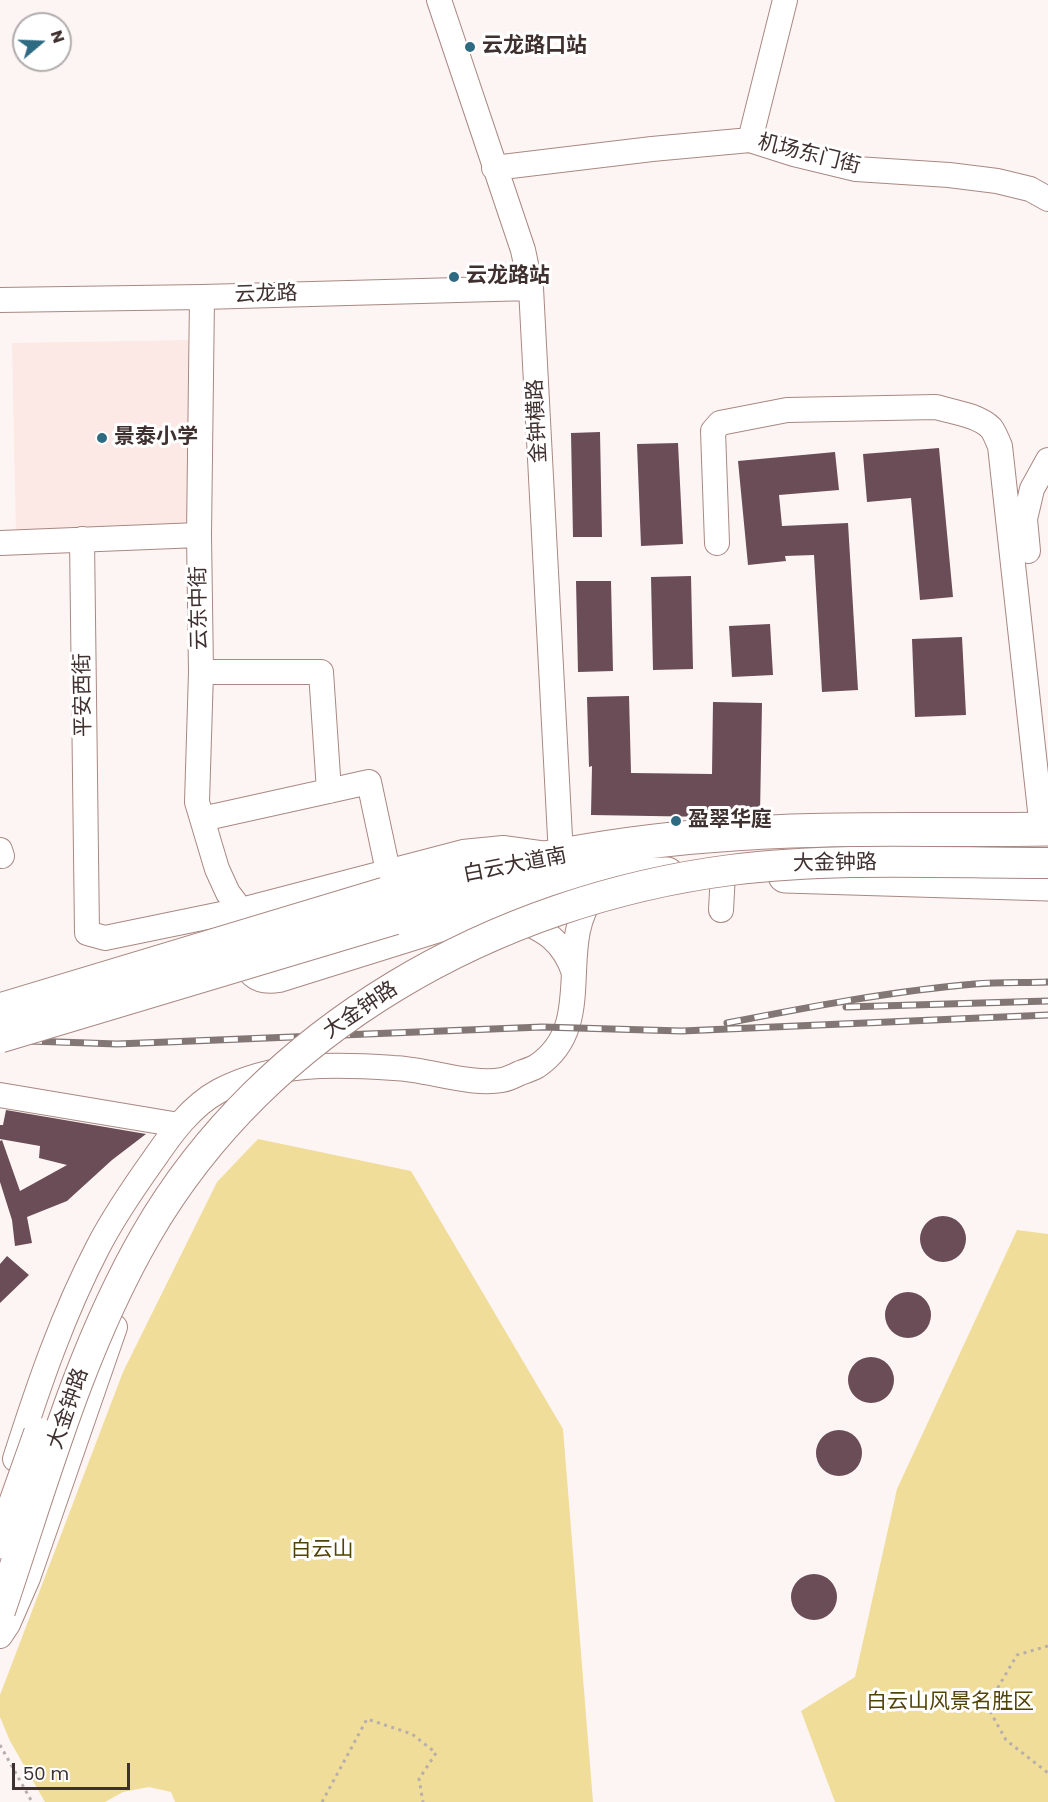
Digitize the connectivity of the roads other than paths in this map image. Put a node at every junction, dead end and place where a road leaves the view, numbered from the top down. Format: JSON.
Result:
{"nodes":[{"id":1,"x":439,"y":0,"type":"edge"},
{"id":2,"x":784,"y":0,"type":"edge"},
{"id":3,"x":750,"y":140,"type":"junction"},
{"id":4,"x":494,"y":168,"type":"junction"},
{"id":5,"x":1048,"y":199,"type":"edge"},
{"id":6,"x":531,"y":288,"type":"junction"},
{"id":7,"x":202,"y":297,"type":"junction"},
{"id":8,"x":0,"y":300,"type":"edge"},
{"id":9,"x":1048,"y":460,"type":"edge"},
{"id":10,"x":199,"y":535,"type":"junction"},
{"id":11,"x":82,"y":539,"type":"junction"},
{"id":12,"x":0,"y":543,"type":"edge"},
{"id":13,"x":717,"y":543,"type":"dead end"},
{"id":14,"x":201,"y":672,"type":"junction"},
{"id":15,"x":1048,"y":736,"type":"edge"},
{"id":16,"x":329,"y":791,"type":"junction"},
{"id":17,"x":202,"y":819,"type":"junction"},
{"id":18,"x":1046,"y":834,"type":"edge"},
{"id":19,"x":561,"y":856,"type":"junction"},
{"id":20,"x":1048,"y":863,"type":"edge"},
{"id":21,"x":723,"y":873,"type":"junction"},
{"id":22,"x":617,"y":877,"type":"junction"},
{"id":23,"x":1048,"y":884,"type":"edge"},
{"id":24,"x":389,"y":894,"type":"junction"},
{"id":25,"x":241,"y":910,"type":"junction"},
{"id":26,"x":721,"y":910,"type":"dead end"},
{"id":27,"x":502,"y":911,"type":"junction"},
{"id":28,"x":574,"y":974,"type":"junction"},
{"id":29,"x":0,"y":1010,"type":"edge"},
{"id":30,"x":0,"y":1036,"type":"edge"},
{"id":31,"x":312,"y":1065,"type":"junction"},
{"id":32,"x":0,"y":1095,"type":"edge"},
{"id":33,"x":179,"y":1125,"type":"junction"},
{"id":34,"x":0,"y":1504,"type":"edge"},
{"id":35,"x":0,"y":1543,"type":"edge"},
{"id":36,"x":0,"y":1611,"type":"edge"},
{"id":37,"x":0,"y":1636,"type":"edge"}],
"edges":[{"from":1,"to":4,"type":"street","name":"金钟横路"},
{"from":2,"to":3,"type":"street"},
{"from":3,"to":4,"type":"street","name":"机场东门街"},
{"from":3,"to":5,"type":"street","name":"机场东门街"},
{"from":4,"to":6,"type":"street","name":"金钟横路"},
{"from":6,"to":7,"type":"street","name":"云龙路"},
{"from":6,"to":19,"type":"street","name":"金钟横路"},
{"from":7,"to":8,"type":"street","name":"云龙路"},
{"from":7,"to":10,"type":"street","name":"云东中街"},
{"from":9,"to":15,"type":"street"},
{"from":10,"to":11,"type":"street"},
{"from":10,"to":14,"type":"street","name":"云东中街"},
{"from":11,"to":12,"type":"street"},
{"from":11,"to":25,"type":"street","name":"平安西街"},
{"from":13,"to":18,"type":"street"},
{"from":14,"to":16,"type":"street"},
{"from":14,"to":17,"type":"street","name":"云东中街"},
{"from":16,"to":17,"type":"street"},
{"from":16,"to":24,"type":"street"},
{"from":17,"to":25,"type":"street","name":"云东中街"},
{"from":18,"to":19,"type":"highway","name":"白云大道南"},
{"from":18,"to":35,"type":"main road","name":"大金钟路","bridge":true},
{"from":19,"to":24,"type":"highway","name":"白云大道南"},
{"from":20,"to":36,"type":"main road","name":"大金钟路","bridge":true},
{"from":21,"to":22,"type":"highway","name":"白云大道南"},
{"from":21,"to":23,"type":"highway","name":"白云大道南"},
{"from":21,"to":26,"type":"street"},
{"from":22,"to":24,"type":"highway","name":"白云大道南"},
{"from":22,"to":27,"type":"street"},
{"from":22,"to":28,"type":"street"},
{"from":24,"to":25,"type":"street"},
{"from":24,"to":29,"type":"highway","name":"白云大道南","bridge":true},
{"from":24,"to":30,"type":"highway","name":"白云大道南","bridge":true},
{"from":25,"to":27,"type":"street"},
{"from":27,"to":28,"type":"street"},
{"from":28,"to":31,"type":"street"},
{"from":31,"to":33,"type":"street"},
{"from":31,"to":37,"type":"street"},
{"from":32,"to":33,"type":"street"},
{"from":33,"to":34,"type":"street"}]}
